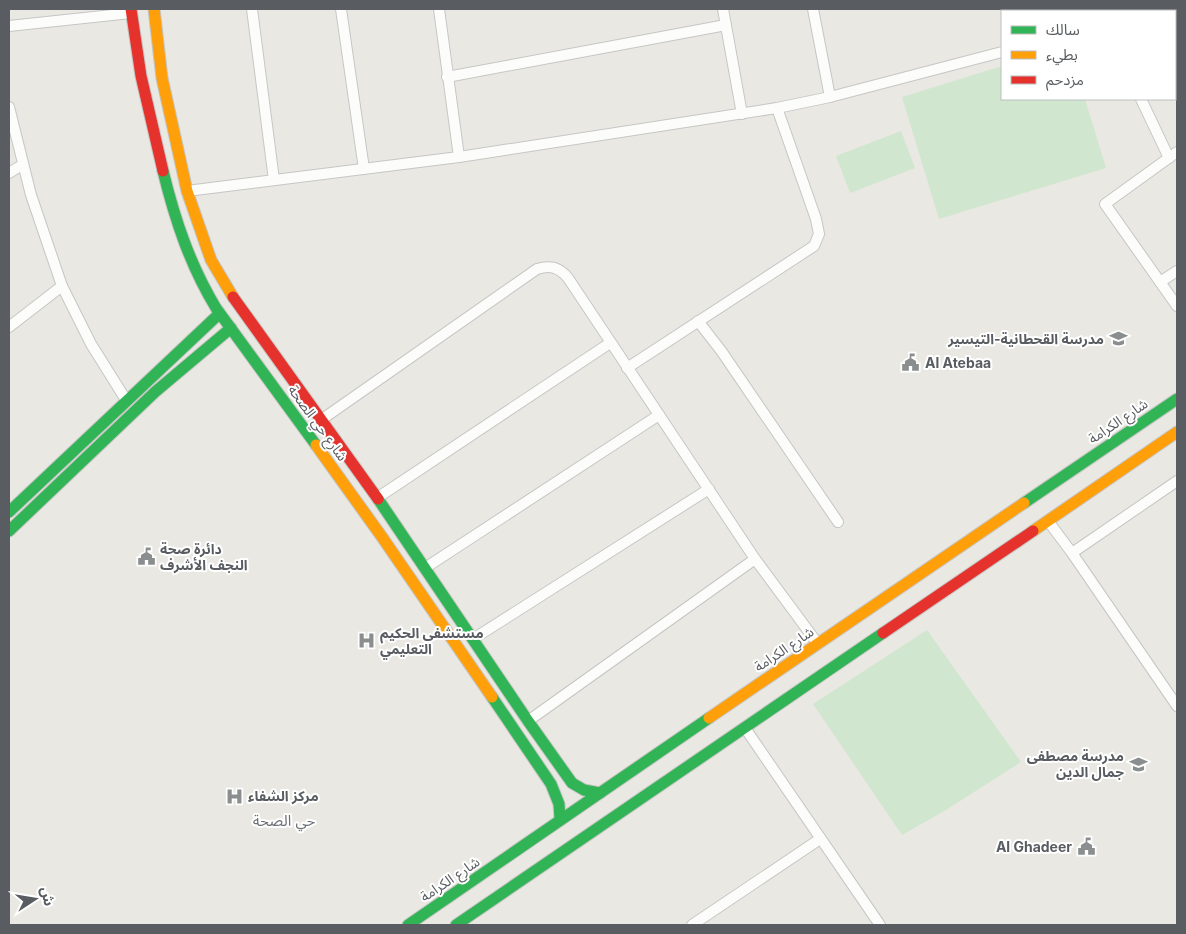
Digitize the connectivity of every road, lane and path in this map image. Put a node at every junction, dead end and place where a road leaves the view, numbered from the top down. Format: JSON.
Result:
{"nodes":[{"id":1,"x":154,"y":9,"type":"edge"},
{"id":2,"x":252,"y":9,"type":"edge"},
{"id":3,"x":341,"y":9,"type":"edge"},
{"id":4,"x":439,"y":9,"type":"edge"},
{"id":5,"x":722,"y":9,"type":"edge"},
{"id":6,"x":813,"y":9,"type":"edge"},
{"id":7,"x":131,"y":11,"type":"edge"},
{"id":8,"x":9,"y":26,"type":"edge"},
{"id":9,"x":726,"y":26,"type":"junction"},
{"id":10,"x":158,"y":44,"type":"junction"},
{"id":11,"x":135,"y":45,"type":"junction"},
{"id":12,"x":1001,"y":52,"type":"edge"},
{"id":13,"x":140,"y":76,"type":"junction"},
{"id":14,"x":447,"y":77,"type":"junction"},
{"id":15,"x":162,"y":78,"type":"junction"},
{"id":16,"x":830,"y":97,"type":"junction"},
{"id":17,"x":1142,"y":100,"type":"edge"},
{"id":18,"x":9,"y":107,"type":"edge"},
{"id":19,"x":778,"y":108,"type":"junction"},
{"id":20,"x":742,"y":114,"type":"junction"},
{"id":21,"x":1173,"y":155,"type":"edge"},
{"id":22,"x":459,"y":157,"type":"junction"},
{"id":23,"x":22,"y":164,"type":"junction"},
{"id":24,"x":364,"y":169,"type":"junction"},
{"id":25,"x":9,"y":174,"type":"edge"},
{"id":26,"x":274,"y":180,"type":"junction"},
{"id":27,"x":187,"y":191,"type":"junction"},
{"id":28,"x":1177,"y":271,"type":"edge"},
{"id":29,"x":1160,"y":282,"type":"junction"},
{"id":30,"x":62,"y":286,"type":"junction"},
{"id":31,"x":1177,"y":306,"type":"edge"},
{"id":32,"x":219,"y":314,"type":"junction"},
{"id":33,"x":698,"y":321,"type":"junction"},
{"id":34,"x":9,"y":327,"type":"edge"},
{"id":35,"x":231,"y":328,"type":"junction"},
{"id":36,"x":610,"y":343,"type":"junction"},
{"id":37,"x":627,"y":368,"type":"junction"},
{"id":38,"x":159,"y":372,"type":"junction"},
{"id":39,"x":168,"y":381,"type":"junction"},
{"id":40,"x":148,"y":382,"type":"junction"},
{"id":41,"x":155,"y":392,"type":"junction"},
{"id":42,"x":1177,"y":399,"type":"edge"},
{"id":43,"x":126,"y":400,"type":"junction"},
{"id":44,"x":659,"y":414,"type":"junction"},
{"id":45,"x":321,"y":420,"type":"junction"},
{"id":46,"x":1177,"y":432,"type":"edge"},
{"id":47,"x":1177,"y":482,"type":"edge"},
{"id":48,"x":709,"y":489,"type":"junction"},
{"id":49,"x":377,"y":498,"type":"junction"},
{"id":50,"x":9,"y":512,"type":"edge"},
{"id":51,"x":1048,"y":521,"type":"junction"},
{"id":52,"x":838,"y":522,"type":"dead end"},
{"id":53,"x":396,"y":525,"type":"junction"},
{"id":54,"x":9,"y":532,"type":"edge"},
{"id":55,"x":382,"y":537,"type":"junction"},
{"id":56,"x":410,"y":545,"type":"junction"},
{"id":57,"x":1072,"y":553,"type":"junction"},
{"id":58,"x":395,"y":556,"type":"junction"},
{"id":59,"x":755,"y":559,"type":"junction"},
{"id":60,"x":425,"y":568,"type":"junction"},
{"id":61,"x":892,"y":593,"type":"junction"},
{"id":62,"x":906,"y":608,"type":"junction"},
{"id":63,"x":473,"y":640,"type":"junction"},
{"id":64,"x":818,"y":644,"type":"junction"},
{"id":65,"x":1177,"y":706,"type":"edge"},
{"id":66,"x":528,"y":721,"type":"junction"},
{"id":67,"x":744,"y":728,"type":"junction"},
{"id":68,"x":600,"y":793,"type":"junction"},
{"id":69,"x":560,"y":819,"type":"junction"},
{"id":70,"x":820,"y":839,"type":"junction"},
{"id":71,"x":408,"y":925,"type":"edge"},
{"id":72,"x":456,"y":925,"type":"edge"},
{"id":73,"x":692,"y":925,"type":"edge"},
{"id":74,"x":880,"y":925,"type":"edge"}],
"edges":[{"from":1,"to":10,"type":"main road","name":"شارع حي الصحة"},
{"from":2,"to":26,"type":"street"},
{"from":3,"to":24,"type":"street"},
{"from":4,"to":14,"type":"street"},
{"from":5,"to":9,"type":"street"},
{"from":6,"to":16,"type":"street"},
{"from":7,"to":8,"type":"street"},
{"from":7,"to":11,"type":"main road","name":"شارع حي الصحة"},
{"from":9,"to":14,"type":"street"},
{"from":9,"to":20,"type":"street"},
{"from":10,"to":11,"type":"main road"},
{"from":10,"to":15,"type":"main road","name":"شارع حي الصحة"},
{"from":11,"to":13,"type":"main road","name":"شارع حي الصحة"},
{"from":12,"to":16,"type":"street"},
{"from":13,"to":15,"type":"main road"},
{"from":13,"to":32,"type":"main road","name":"شارع حي الصحة"},
{"from":14,"to":22,"type":"street"},
{"from":15,"to":27,"type":"main road","name":"شارع حي الصحة"},
{"from":16,"to":19,"type":"street"},
{"from":17,"to":21,"type":"street"},
{"from":18,"to":23,"type":"street"},
{"from":19,"to":20,"type":"street"},
{"from":19,"to":33,"type":"street"},
{"from":20,"to":22,"type":"street"},
{"from":21,"to":29,"type":"street"},
{"from":22,"to":24,"type":"street"},
{"from":23,"to":25,"type":"street"},
{"from":23,"to":30,"type":"street"},
{"from":24,"to":26,"type":"street"},
{"from":26,"to":27,"type":"street"},
{"from":27,"to":45,"type":"main road","name":"شارع حي الصحة"},
{"from":28,"to":29,"type":"street"},
{"from":29,"to":31,"type":"street"},
{"from":30,"to":34,"type":"street"},
{"from":30,"to":43,"type":"street"},
{"from":32,"to":35,"type":"main road","name":"شارع حي الصحة"},
{"from":32,"to":38,"type":"main road"},
{"from":33,"to":37,"type":"street"},
{"from":33,"to":52,"type":"street"},
{"from":35,"to":39,"type":"main road"},
{"from":35,"to":55,"type":"main road","name":"شارع حي الصحة"},
{"from":36,"to":37,"type":"street"},
{"from":36,"to":45,"type":"street"},
{"from":36,"to":49,"type":"street"},
{"from":37,"to":44,"type":"street"},
{"from":38,"to":39,"type":"main road"},
{"from":38,"to":40,"type":"main road"},
{"from":39,"to":41,"type":"main road"},
{"from":40,"to":41,"type":"main road"},
{"from":40,"to":43,"type":"main road"},
{"from":41,"to":54,"type":"main road"},
{"from":42,"to":61,"type":"main road","name":"شارع الكرامة"},
{"from":43,"to":50,"type":"main road"},
{"from":44,"to":48,"type":"street"},
{"from":44,"to":60,"type":"street"},
{"from":45,"to":49,"type":"main road","name":"شارع حي الصحة"},
{"from":46,"to":51,"type":"main road"},
{"from":47,"to":57,"type":"street"},
{"from":48,"to":59,"type":"street"},
{"from":48,"to":63,"type":"street"},
{"from":49,"to":53,"type":"main road","name":"شارع حي الصحة"},
{"from":51,"to":57,"type":"street"},
{"from":51,"to":62,"type":"main road"},
{"from":53,"to":55,"type":"main road"},
{"from":53,"to":56,"type":"main road","name":"شارع حي الصحة"},
{"from":55,"to":58,"type":"main road","name":"شارع حي الصحة"},
{"from":56,"to":58,"type":"main road"},
{"from":56,"to":60,"type":"main road","name":"شارع حي الصحة"},
{"from":57,"to":65,"type":"street"},
{"from":58,"to":69,"type":"main road","name":"شارع حي الصحة"},
{"from":59,"to":64,"type":"street"},
{"from":59,"to":66,"type":"street"},
{"from":60,"to":63,"type":"main road","name":"شارع حي الصحة"},
{"from":61,"to":62,"type":"main road"},
{"from":61,"to":64,"type":"main road","name":"شارع الكرامة"},
{"from":62,"to":67,"type":"main road"},
{"from":63,"to":66,"type":"main road","name":"شارع حي الصحة"},
{"from":64,"to":68,"type":"main road","name":"شارع الكرامة"},
{"from":66,"to":68,"type":"main road","name":"شارع حي الصحة"},
{"from":67,"to":70,"type":"street"},
{"from":67,"to":72,"type":"main road"},
{"from":68,"to":69,"type":"main road","name":"شارع الكرامة"},
{"from":69,"to":71,"type":"main road","name":"شارع الكرامة"},
{"from":70,"to":73,"type":"street"},
{"from":70,"to":74,"type":"street"}]}
